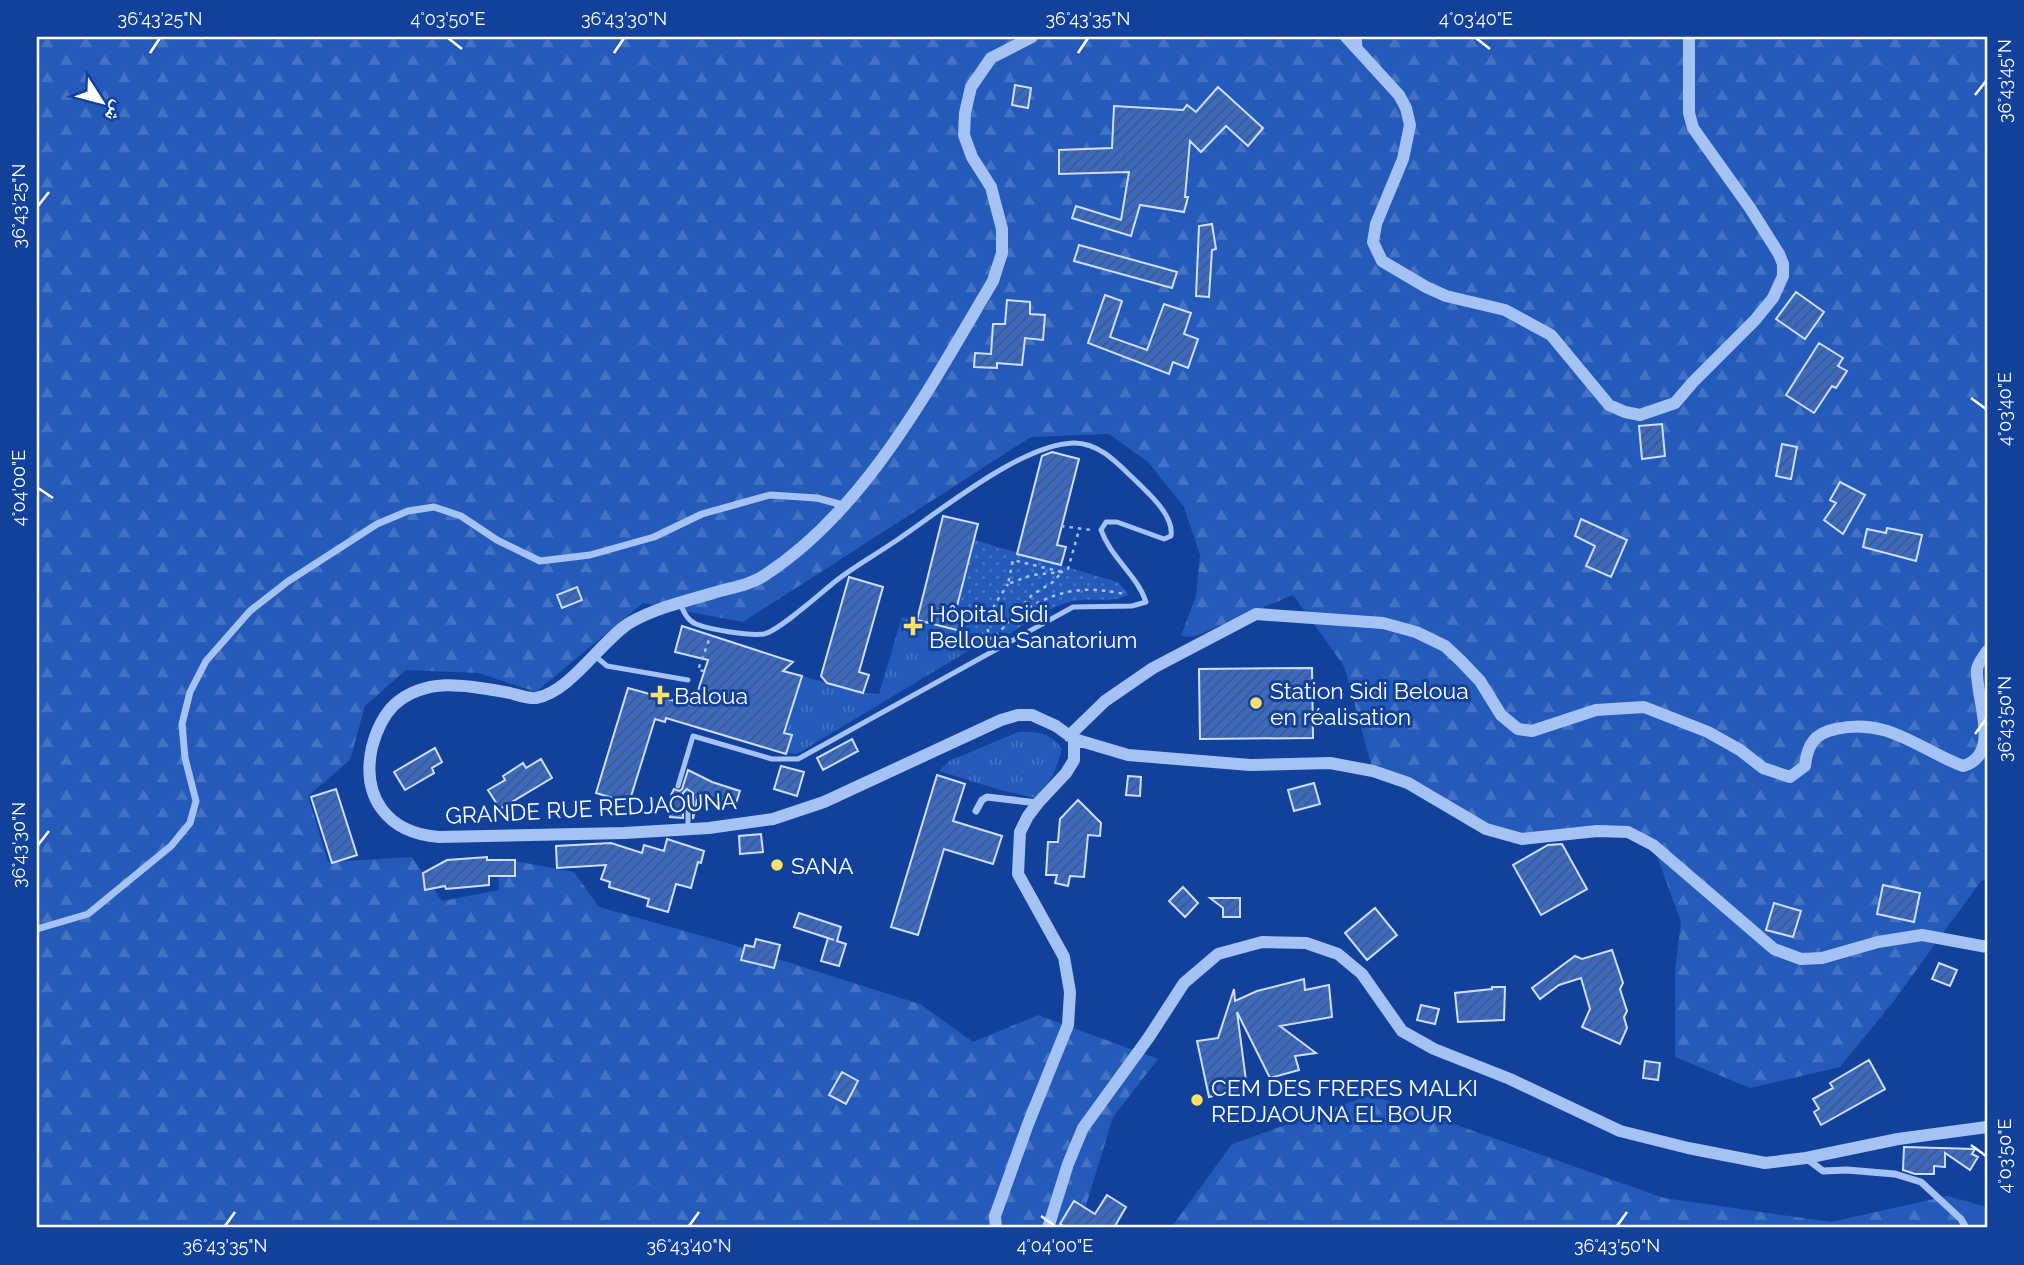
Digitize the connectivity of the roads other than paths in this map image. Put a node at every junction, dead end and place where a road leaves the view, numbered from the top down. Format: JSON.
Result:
{"nodes":[{"id":1,"x":1031,"y":37,"type":"edge"},
{"id":2,"x":1346,"y":37,"type":"edge"},
{"id":3,"x":1359,"y":37,"type":"edge"},
{"id":4,"x":1689,"y":37,"type":"edge"},
{"id":5,"x":1360,"y":52,"type":"junction"},
{"id":6,"x":843,"y":505,"type":"junction"},
{"id":7,"x":680,"y":603,"type":"junction"},
{"id":8,"x":1987,"y":651,"type":"edge"},
{"id":9,"x":595,"y":656,"type":"junction"},
{"id":10,"x":688,"y":680,"type":"dead end"},
{"id":11,"x":1072,"y":738,"type":"junction"},
{"id":12,"x":678,"y":786,"type":"dead end"},
{"id":13,"x":688,"y":793,"type":"dead end"},
{"id":14,"x":1038,"y":803,"type":"junction"},
{"id":15,"x":976,"y":811,"type":"dead end"},
{"id":16,"x":688,"y":829,"type":"junction"},
{"id":17,"x":37,"y":929,"type":"edge"},
{"id":18,"x":1987,"y":947,"type":"edge"},
{"id":19,"x":1987,"y":1127,"type":"edge"},
{"id":20,"x":1806,"y":1158,"type":"junction"},
{"id":21,"x":996,"y":1228,"type":"edge"},
{"id":22,"x":1048,"y":1228,"type":"edge"},
{"id":23,"x":1966,"y":1228,"type":"edge"}],
"edges":[{"from":1,"to":6,"type":"street","name":"GRANDE RUE REDJAOUNA"},
{"from":2,"to":5,"type":"street"},
{"from":3,"to":5,"type":"lane"},
{"from":4,"to":5,"type":"street"},
{"from":6,"to":7,"type":"street","name":"GRANDE RUE REDJAOUNA"},
{"from":6,"to":17,"type":"street"},
{"from":7,"to":9,"type":"street","name":"GRANDE RUE REDJAOUNA"},
{"from":7,"to":12,"type":"lane"},
{"from":8,"to":11,"type":"street"},
{"from":9,"to":10,"type":"lane"},
{"from":9,"to":16,"type":"street","name":"GRANDE RUE REDJAOUNA"},
{"from":11,"to":14,"type":"street"},
{"from":11,"to":16,"type":"street","name":"GRANDE RUE REDJAOUNA"},
{"from":11,"to":18,"type":"street","name":"GRANDE RUE REDJAOUNA"},
{"from":13,"to":16,"type":"lane"},
{"from":14,"to":15,"type":"street"},
{"from":14,"to":21,"type":"street"},
{"from":19,"to":20,"type":"street"},
{"from":20,"to":22,"type":"street"},
{"from":20,"to":23,"type":"street"}]}
